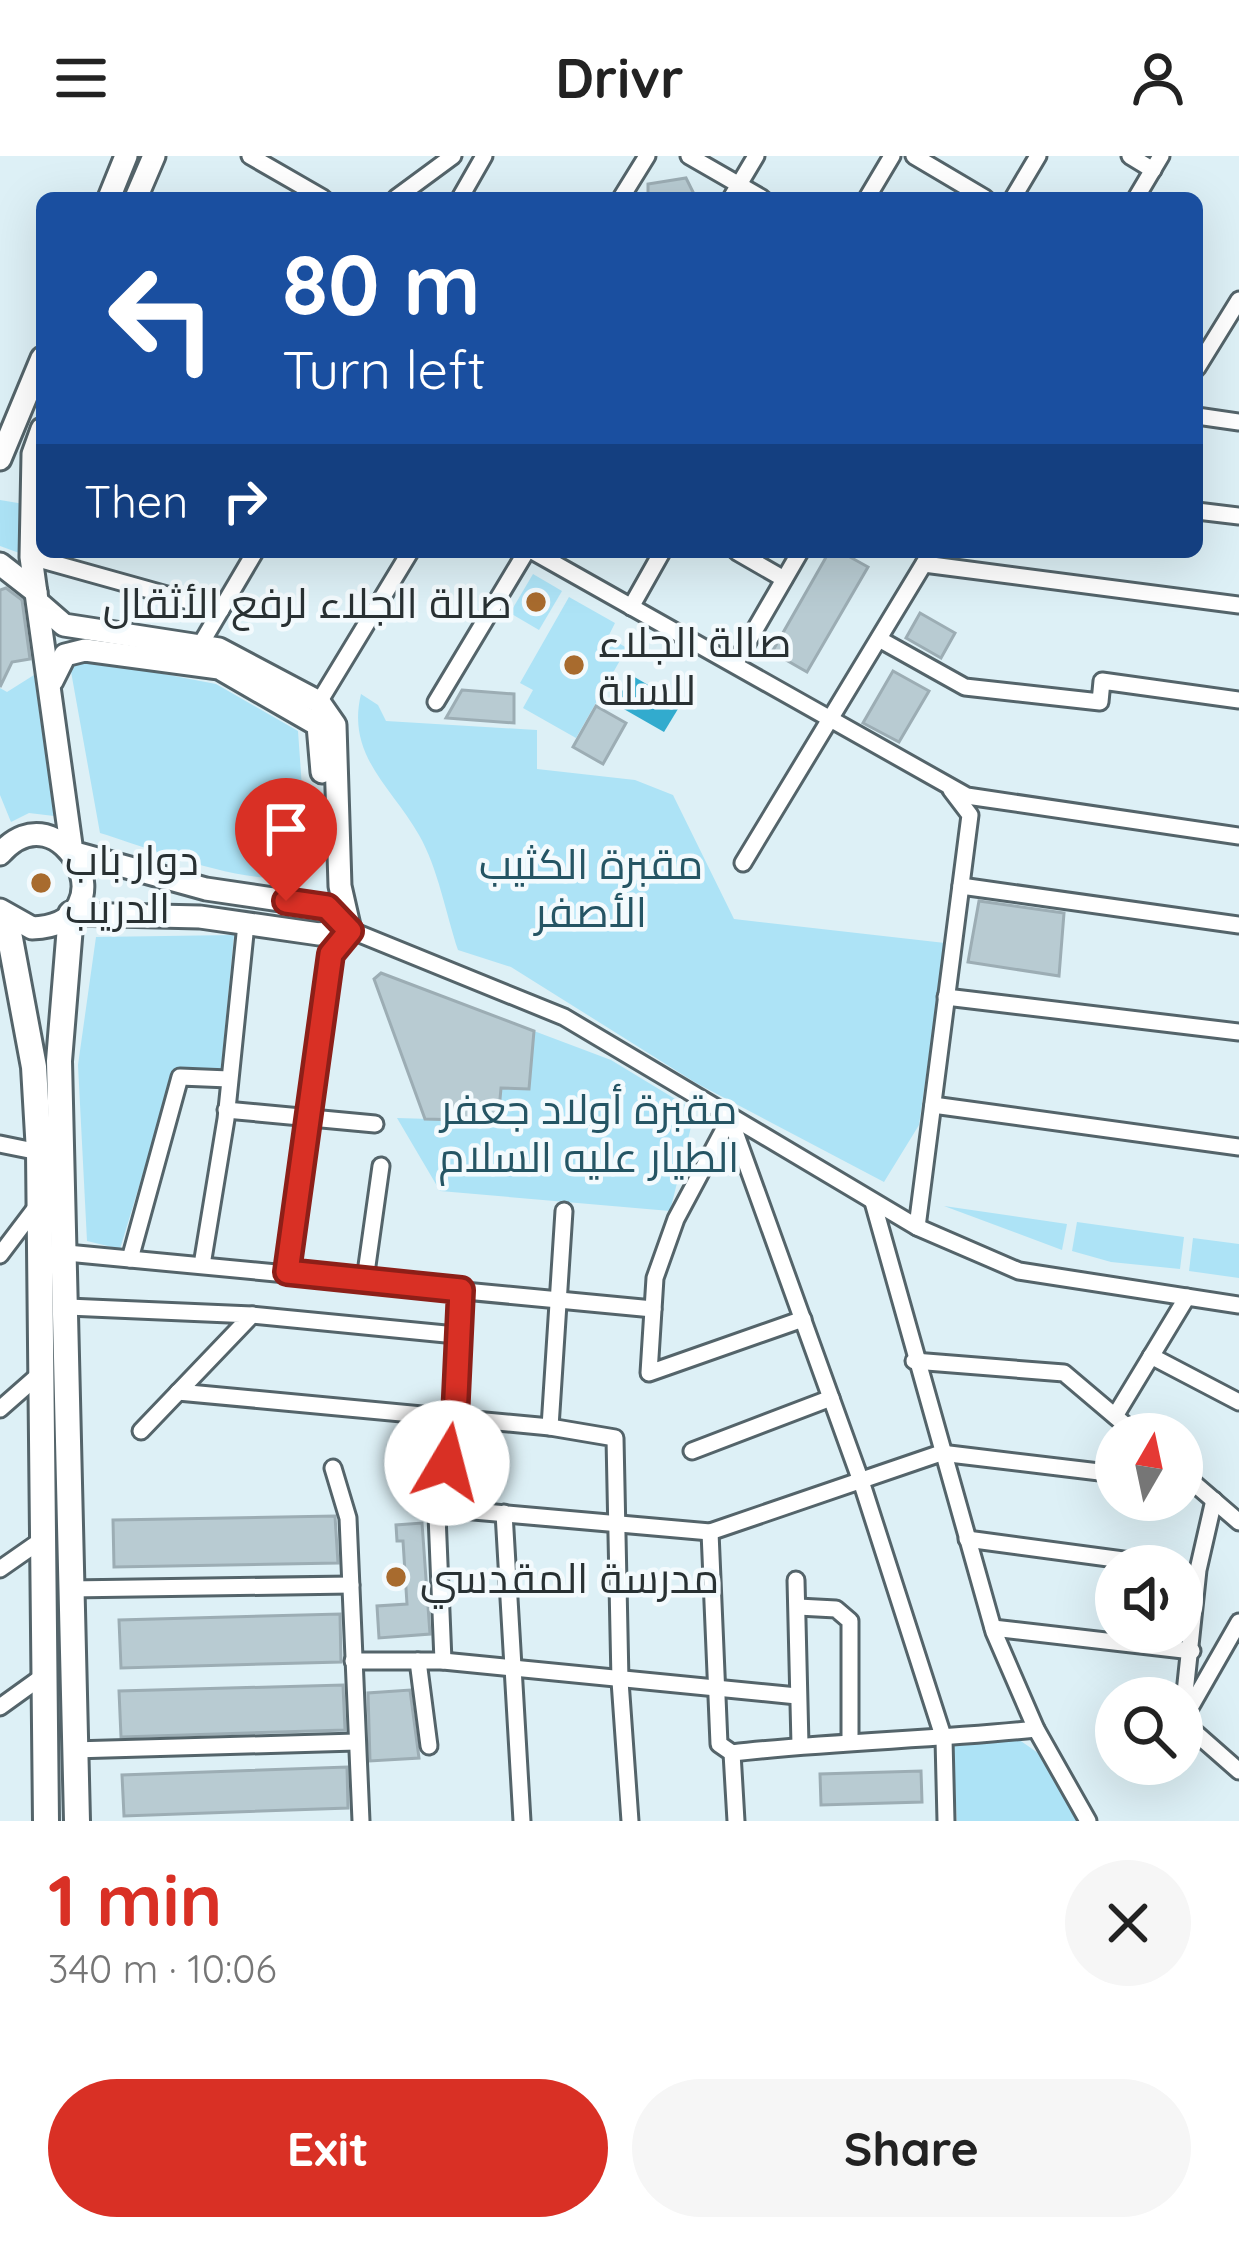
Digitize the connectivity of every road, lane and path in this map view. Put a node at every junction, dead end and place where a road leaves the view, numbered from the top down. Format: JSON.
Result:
{"nodes":[{"id":1,"x":126,"y":156,"type":"edge"},
{"id":2,"x":154,"y":156,"type":"edge"},
{"id":3,"x":250,"y":156,"type":"edge"},
{"id":4,"x":453,"y":156,"type":"edge"},
{"id":5,"x":484,"y":156,"type":"edge"},
{"id":6,"x":647,"y":156,"type":"edge"},
{"id":7,"x":689,"y":156,"type":"edge"},
{"id":8,"x":756,"y":156,"type":"edge"},
{"id":9,"x":892,"y":156,"type":"edge"},
{"id":10,"x":914,"y":156,"type":"edge"},
{"id":11,"x":1039,"y":156,"type":"edge"},
{"id":12,"x":1130,"y":156,"type":"edge"},
{"id":13,"x":1157,"y":163,"type":"edge"},
{"id":14,"x":735,"y":191,"type":"edge"},
{"id":15,"x":111,"y":192,"type":"edge"},
{"id":16,"x":139,"y":192,"type":"edge"},
{"id":17,"x":313,"y":192,"type":"edge"},
{"id":18,"x":404,"y":192,"type":"edge"},
{"id":19,"x":463,"y":192,"type":"edge"},
{"id":20,"x":625,"y":192,"type":"edge"},
{"id":21,"x":871,"y":192,"type":"edge"},
{"id":22,"x":975,"y":192,"type":"edge"},
{"id":23,"x":1016,"y":192,"type":"edge"},
{"id":24,"x":1140,"y":192,"type":"edge"},
{"id":25,"x":1239,"y":300,"type":"edge"},
{"id":26,"x":1233,"y":321,"type":"edge"},
{"id":27,"x":1203,"y":360,"type":"edge"},
{"id":28,"x":36,"y":372,"type":"edge"},
{"id":29,"x":1203,"y":417,"type":"edge"},
{"id":30,"x":1239,"y":422,"type":"edge"},
{"id":31,"x":0,"y":459,"type":"edge"},
{"id":32,"x":36,"y":485,"type":"edge"},
{"id":33,"x":1203,"y":512,"type":"edge"},
{"id":34,"x":1239,"y":517,"type":"edge"},
{"id":35,"x":31,"y":557,"type":"junction"},
{"id":36,"x":251,"y":558,"type":"edge"},
{"id":37,"x":406,"y":558,"type":"edge"},
{"id":38,"x":526,"y":558,"type":"edge"},
{"id":39,"x":541,"y":558,"type":"edge"},
{"id":40,"x":659,"y":558,"type":"edge"},
{"id":41,"x":747,"y":558,"type":"edge"},
{"id":42,"x":796,"y":558,"type":"edge"},
{"id":43,"x":926,"y":558,"type":"edge"},
{"id":44,"x":940,"y":558,"type":"edge"},
{"id":45,"x":0,"y":564,"type":"edge"},
{"id":46,"x":784,"y":579,"type":"junction"},
{"id":47,"x":39,"y":599,"type":"junction"},
{"id":48,"x":1239,"y":605,"type":"edge"},
{"id":49,"x":631,"y":607,"type":"junction"},
{"id":50,"x":221,"y":610,"type":"junction"},
{"id":51,"x":879,"y":639,"type":"junction"},
{"id":52,"x":200,"y":647,"type":"junction"},
{"id":53,"x":735,"y":664,"type":"junction"},
{"id":54,"x":51,"y":683,"type":"junction"},
{"id":55,"x":1239,"y":700,"type":"edge"},
{"id":56,"x":436,"y":701,"type":"dead end"},
{"id":57,"x":312,"y":713,"type":"junction"},
{"id":58,"x":831,"y":718,"type":"junction"},
{"id":59,"x":946,"y":785,"type":"junction"},
{"id":60,"x":1239,"y":836,"type":"edge"},
{"id":61,"x":72,"y":852,"type":"junction"},
{"id":62,"x":0,"y":854,"type":"edge"},
{"id":63,"x":743,"y":863,"type":"dead end"},
{"id":64,"x":961,"y":886,"type":"junction"},
{"id":65,"x":327,"y":907,"type":"junction"},
{"id":66,"x":71,"y":914,"type":"junction"},
{"id":67,"x":2,"y":915,"type":"edge"},
{"id":68,"x":246,"y":924,"type":"junction"},
{"id":69,"x":1239,"y":925,"type":"edge"},
{"id":70,"x":350,"y":931,"type":"junction"},
{"id":71,"x":319,"y":934,"type":"junction"},
{"id":72,"x":946,"y":997,"type":"junction"},
{"id":73,"x":1239,"y":1032,"type":"edge"},
{"id":74,"x":229,"y":1079,"type":"junction"},
{"id":75,"x":932,"y":1105,"type":"junction"},
{"id":76,"x":226,"y":1110,"type":"junction"},
{"id":77,"x":311,"y":1118,"type":"junction"},
{"id":78,"x":730,"y":1118,"type":"junction"},
{"id":79,"x":375,"y":1124,"type":"dead end"},
{"id":80,"x":0,"y":1144,"type":"edge"},
{"id":81,"x":1239,"y":1147,"type":"edge"},
{"id":82,"x":39,"y":1152,"type":"junction"},
{"id":83,"x":381,"y":1166,"type":"dead end"},
{"id":84,"x":873,"y":1202,"type":"junction"},
{"id":85,"x":39,"y":1203,"type":"junction"},
{"id":86,"x":564,"y":1211,"type":"dead end"},
{"id":87,"x":917,"y":1227,"type":"junction"},
{"id":88,"x":67,"y":1253,"type":"junction"},
{"id":89,"x":0,"y":1255,"type":"edge"},
{"id":90,"x":130,"y":1259,"type":"junction"},
{"id":91,"x":202,"y":1265,"type":"junction"},
{"id":92,"x":287,"y":1272,"type":"junction"},
{"id":93,"x":365,"y":1280,"type":"junction"},
{"id":94,"x":461,"y":1290,"type":"junction"},
{"id":95,"x":1186,"y":1297,"type":"junction"},
{"id":96,"x":559,"y":1300,"type":"junction"},
{"id":97,"x":1239,"y":1305,"type":"edge"},
{"id":98,"x":68,"y":1307,"type":"junction"},
{"id":99,"x":653,"y":1309,"type":"junction"},
{"id":100,"x":252,"y":1315,"type":"junction"},
{"id":101,"x":803,"y":1319,"type":"junction"},
{"id":102,"x":456,"y":1335,"type":"junction"},
{"id":103,"x":1151,"y":1356,"type":"junction"},
{"id":104,"x":914,"y":1361,"type":"junction"},
{"id":105,"x":44,"y":1370,"type":"junction"},
{"id":106,"x":178,"y":1392,"type":"junction"},
{"id":107,"x":831,"y":1398,"type":"junction"},
{"id":108,"x":1239,"y":1402,"type":"edge"},
{"id":109,"x":0,"y":1408,"type":"edge"},
{"id":110,"x":1112,"y":1413,"type":"edge"},
{"id":111,"x":1117,"y":1413,"type":"edge"},
{"id":112,"x":455,"y":1418,"type":"junction"},
{"id":113,"x":550,"y":1427,"type":"junction"},
{"id":114,"x":141,"y":1431,"type":"dead end"},
{"id":115,"x":692,"y":1451,"type":"dead end"},
{"id":116,"x":941,"y":1454,"type":"junction"},
{"id":117,"x":333,"y":1468,"type":"dead end"},
{"id":118,"x":1095,"y":1472,"type":"edge"},
{"id":119,"x":862,"y":1484,"type":"junction"},
{"id":120,"x":1203,"y":1491,"type":"edge"},
{"id":121,"x":1214,"y":1500,"type":"junction"},
{"id":122,"x":439,"y":1508,"type":"junction"},
{"id":123,"x":504,"y":1513,"type":"junction"},
{"id":124,"x":1239,"y":1522,"type":"edge"},
{"id":125,"x":615,"y":1523,"type":"junction"},
{"id":126,"x":710,"y":1532,"type":"junction"},
{"id":127,"x":43,"y":1539,"type":"junction"},
{"id":128,"x":967,"y":1539,"type":"junction"},
{"id":129,"x":1198,"y":1545,"type":"edge"},
{"id":130,"x":1095,"y":1556,"type":"edge"},
{"id":131,"x":3,"y":1561,"type":"edge"},
{"id":132,"x":796,"y":1580,"type":"dead end"},
{"id":133,"x":351,"y":1586,"type":"junction"},
{"id":134,"x":69,"y":1589,"type":"junction"},
{"id":135,"x":798,"y":1606,"type":"junction"},
{"id":136,"x":1239,"y":1622,"type":"edge"},
{"id":137,"x":993,"y":1628,"type":"junction"},
{"id":138,"x":1095,"y":1640,"type":"edge"},
{"id":139,"x":353,"y":1660,"type":"junction"},
{"id":140,"x":418,"y":1661,"type":"junction"},
{"id":141,"x":443,"y":1661,"type":"junction"},
{"id":142,"x":510,"y":1669,"type":"junction"},
{"id":143,"x":44,"y":1676,"type":"junction"},
{"id":144,"x":620,"y":1681,"type":"junction"},
{"id":145,"x":1203,"y":1685,"type":"edge"},
{"id":146,"x":717,"y":1692,"type":"junction"},
{"id":147,"x":797,"y":1696,"type":"junction"},
{"id":148,"x":0,"y":1707,"type":"edge"},
{"id":149,"x":1036,"y":1729,"type":"junction"},
{"id":150,"x":850,"y":1738,"type":"junction"},
{"id":151,"x":944,"y":1738,"type":"junction"},
{"id":152,"x":1203,"y":1739,"type":"edge"},
{"id":153,"x":356,"y":1742,"type":"junction"},
{"id":154,"x":800,"y":1745,"type":"junction"},
{"id":155,"x":429,"y":1746,"type":"dead end"},
{"id":156,"x":74,"y":1750,"type":"junction"},
{"id":157,"x":732,"y":1753,"type":"junction"},
{"id":158,"x":1239,"y":1771,"type":"edge"},
{"id":159,"x":46,"y":1821,"type":"edge"},
{"id":160,"x":76,"y":1821,"type":"edge"},
{"id":161,"x":362,"y":1821,"type":"edge"},
{"id":162,"x":522,"y":1821,"type":"edge"},
{"id":163,"x":630,"y":1821,"type":"edge"},
{"id":164,"x":736,"y":1821,"type":"edge"},
{"id":165,"x":946,"y":1821,"type":"edge"},
{"id":166,"x":1088,"y":1821,"type":"edge"}],
"edges":[{"from":1,"to":15,"type":"main road"},
{"from":2,"to":16,"type":"main road"},
{"from":3,"to":17,"type":"street"},
{"from":4,"to":18,"type":"street"},
{"from":5,"to":19,"type":"street"},
{"from":6,"to":20,"type":"street"},
{"from":7,"to":14,"type":"street"},
{"from":8,"to":14,"type":"street"},
{"from":9,"to":21,"type":"street"},
{"from":10,"to":22,"type":"street"},
{"from":11,"to":23,"type":"street"},
{"from":12,"to":13,"type":"street"},
{"from":13,"to":24,"type":"street"},
{"from":25,"to":26,"type":"street"},
{"from":26,"to":27,"type":"street"},
{"from":28,"to":31,"type":"main road"},
{"from":29,"to":30,"type":"street"},
{"from":32,"to":35,"type":"main road"},
{"from":33,"to":34,"type":"street"},
{"from":35,"to":47,"type":"main road"},
{"from":35,"to":50,"type":"street"},
{"from":36,"to":50,"type":"street"},
{"from":37,"to":57,"type":"street"},
{"from":38,"to":56,"type":"street"},
{"from":39,"to":49,"type":"street"},
{"from":40,"to":49,"type":"street"},
{"from":41,"to":46,"type":"street"},
{"from":42,"to":46,"type":"street"},
{"from":43,"to":51,"type":"street"},
{"from":44,"to":48,"type":"street"},
{"from":45,"to":47,"type":"main road"},
{"from":46,"to":53,"type":"street"},
{"from":47,"to":52,"type":"main road"},
{"from":47,"to":54,"type":"main road"},
{"from":49,"to":53,"type":"street"},
{"from":50,"to":52,"type":"street"},
{"from":51,"to":55,"type":"street"},
{"from":51,"to":58,"type":"street"},
{"from":52,"to":57,"type":"main road"},
{"from":53,"to":58,"type":"street"},
{"from":54,"to":57,"type":"main road"},
{"from":54,"to":61,"type":"main road"},
{"from":57,"to":65,"type":"main road"},
{"from":57,"to":70,"type":"main road"},
{"from":58,"to":59,"type":"street"},
{"from":58,"to":63,"type":"street"},
{"from":59,"to":60,"type":"street"},
{"from":59,"to":64,"type":"street"},
{"from":61,"to":62,"type":"main road"},
{"from":61,"to":65,"type":"main road"},
{"from":61,"to":66,"type":"main road"},
{"from":64,"to":69,"type":"street"},
{"from":64,"to":72,"type":"street"},
{"from":65,"to":70,"type":"main road"},
{"from":65,"to":71,"type":"main road"},
{"from":66,"to":67,"type":"main road"},
{"from":66,"to":68,"type":"main road"},
{"from":66,"to":88,"type":"main road"},
{"from":67,"to":82,"type":"main road"},
{"from":68,"to":71,"type":"main road"},
{"from":68,"to":74,"type":"street"},
{"from":70,"to":71,"type":"main road"},
{"from":70,"to":77,"type":"street"},
{"from":70,"to":78,"type":"street"},
{"from":72,"to":73,"type":"street"},
{"from":72,"to":75,"type":"street"},
{"from":74,"to":76,"type":"street"},
{"from":74,"to":90,"type":"street"},
{"from":75,"to":81,"type":"street"},
{"from":75,"to":87,"type":"street"},
{"from":76,"to":77,"type":"street"},
{"from":76,"to":91,"type":"street"},
{"from":77,"to":79,"type":"street"},
{"from":77,"to":92,"type":"street"},
{"from":78,"to":84,"type":"street"},
{"from":78,"to":99,"type":"street"},
{"from":78,"to":101,"type":"street"},
{"from":80,"to":82,"type":"street"},
{"from":82,"to":85,"type":"main road"},
{"from":83,"to":93,"type":"street"},
{"from":84,"to":87,"type":"street"},
{"from":84,"to":104,"type":"street"},
{"from":85,"to":89,"type":"street"},
{"from":85,"to":105,"type":"main road"},
{"from":86,"to":96,"type":"street"},
{"from":87,"to":95,"type":"street"},
{"from":88,"to":90,"type":"street"},
{"from":88,"to":98,"type":"main road"},
{"from":90,"to":91,"type":"street"},
{"from":91,"to":92,"type":"street"},
{"from":92,"to":93,"type":"street"},
{"from":93,"to":94,"type":"street"},
{"from":94,"to":96,"type":"street"},
{"from":94,"to":102,"type":"street"},
{"from":95,"to":97,"type":"street"},
{"from":95,"to":103,"type":"street"},
{"from":96,"to":99,"type":"street"},
{"from":96,"to":113,"type":"street"},
{"from":98,"to":100,"type":"street"},
{"from":98,"to":134,"type":"main road"},
{"from":99,"to":101,"type":"street"},
{"from":100,"to":102,"type":"street"},
{"from":100,"to":106,"type":"street"},
{"from":101,"to":107,"type":"street"},
{"from":102,"to":112,"type":"street"},
{"from":103,"to":108,"type":"street"},
{"from":103,"to":111,"type":"street"},
{"from":104,"to":110,"type":"street"},
{"from":104,"to":116,"type":"street"},
{"from":105,"to":109,"type":"street"},
{"from":105,"to":127,"type":"main road"},
{"from":106,"to":112,"type":"street"},
{"from":106,"to":114,"type":"street"},
{"from":107,"to":115,"type":"street"},
{"from":107,"to":119,"type":"street"},
{"from":112,"to":113,"type":"street"},
{"from":112,"to":122,"type":"street"},
{"from":113,"to":125,"type":"street"},
{"from":116,"to":118,"type":"street"},
{"from":116,"to":119,"type":"street"},
{"from":116,"to":128,"type":"street"},
{"from":117,"to":133,"type":"street"},
{"from":119,"to":126,"type":"street"},
{"from":119,"to":151,"type":"street"},
{"from":120,"to":121,"type":"street"},
{"from":121,"to":124,"type":"street"},
{"from":121,"to":129,"type":"street"},
{"from":122,"to":123,"type":"street"},
{"from":122,"to":141,"type":"street"},
{"from":123,"to":125,"type":"street"},
{"from":123,"to":142,"type":"street"},
{"from":125,"to":126,"type":"street"},
{"from":125,"to":144,"type":"street"},
{"from":126,"to":146,"type":"street"},
{"from":127,"to":131,"type":"street"},
{"from":127,"to":143,"type":"main road"},
{"from":128,"to":130,"type":"street"},
{"from":128,"to":137,"type":"street"},
{"from":132,"to":135,"type":"street"},
{"from":133,"to":134,"type":"street"},
{"from":133,"to":139,"type":"street"},
{"from":134,"to":156,"type":"main road"},
{"from":135,"to":147,"type":"street"},
{"from":135,"to":150,"type":"street"},
{"from":136,"to":145,"type":"street"},
{"from":137,"to":138,"type":"street"},
{"from":137,"to":149,"type":"street"},
{"from":139,"to":140,"type":"street"},
{"from":139,"to":153,"type":"street"},
{"from":140,"to":141,"type":"street"},
{"from":140,"to":155,"type":"street"},
{"from":141,"to":142,"type":"street"},
{"from":142,"to":144,"type":"street"},
{"from":142,"to":162,"type":"street"},
{"from":143,"to":148,"type":"street"},
{"from":143,"to":159,"type":"main road"},
{"from":144,"to":146,"type":"street"},
{"from":144,"to":163,"type":"street"},
{"from":146,"to":147,"type":"street"},
{"from":146,"to":157,"type":"street"},
{"from":147,"to":154,"type":"street"},
{"from":149,"to":151,"type":"street"},
{"from":149,"to":166,"type":"street"},
{"from":150,"to":151,"type":"street"},
{"from":150,"to":154,"type":"street"},
{"from":151,"to":165,"type":"street"},
{"from":152,"to":158,"type":"street"},
{"from":153,"to":156,"type":"street"},
{"from":153,"to":161,"type":"street"},
{"from":154,"to":157,"type":"street"},
{"from":156,"to":160,"type":"main road"},
{"from":157,"to":164,"type":"street"}]}
